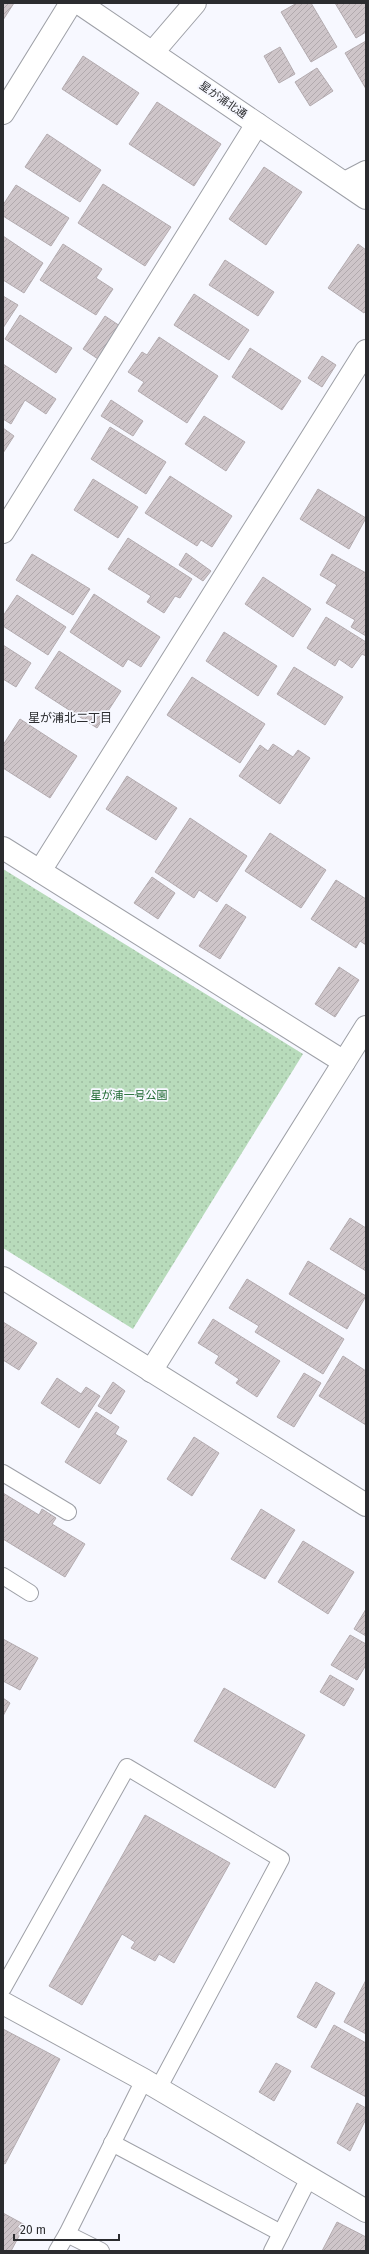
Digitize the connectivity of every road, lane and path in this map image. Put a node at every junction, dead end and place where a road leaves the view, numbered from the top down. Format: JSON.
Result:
{"nodes":[{"id":1,"x":71,"y":3,"type":"edge"},
{"id":2,"x":79,"y":3,"type":"edge"},
{"id":3,"x":195,"y":3,"type":"edge"},
{"id":4,"x":153,"y":52,"type":"junction"},
{"id":5,"x":3,"y":113,"type":"edge"},
{"id":6,"x":257,"y":124,"type":"junction"},
{"id":7,"x":366,"y":172,"type":"edge"},
{"id":8,"x":345,"y":183,"type":"junction"},
{"id":9,"x":366,"y":198,"type":"edge"},
{"id":10,"x":366,"y":351,"type":"edge"},
{"id":11,"x":3,"y":532,"type":"edge"},
{"id":12,"x":3,"y":848,"type":"edge"},
{"id":13,"x":40,"y":872,"type":"junction"},
{"id":14,"x":366,"y":1026,"type":"edge"},
{"id":15,"x":344,"y":1062,"type":"junction"},
{"id":16,"x":3,"y":1278,"type":"edge"},
{"id":17,"x":151,"y":1371,"type":"junction"},
{"id":18,"x":3,"y":1473,"type":"edge"},
{"id":19,"x":366,"y":1505,"type":"edge"},
{"id":20,"x":68,"y":1512,"type":"dead end"},
{"id":21,"x":3,"y":1576,"type":"edge"},
{"id":22,"x":30,"y":1593,"type":"dead end"},
{"id":23,"x":3,"y":1988,"type":"edge"},
{"id":24,"x":3,"y":2003,"type":"edge"},
{"id":25,"x":151,"y":2085,"type":"junction"},
{"id":26,"x":112,"y":2143,"type":"junction"},
{"id":27,"x":309,"y":2178,"type":"junction"},
{"id":28,"x":366,"y":2210,"type":"edge"},
{"id":29,"x":281,"y":2233,"type":"junction"},
{"id":30,"x":67,"y":2234,"type":"junction"},
{"id":31,"x":57,"y":2251,"type":"edge"},
{"id":32,"x":101,"y":2251,"type":"edge"},
{"id":33,"x":272,"y":2251,"type":"edge"}],
"edges":[{"from":1,"to":5,"type":"street"},
{"from":2,"to":4,"type":"street","name":"星が浦北通"},
{"from":3,"to":4,"type":"street"},
{"from":4,"to":6,"type":"street","name":"星が浦北通"},
{"from":6,"to":8,"type":"street","name":"星が浦北通"},
{"from":6,"to":11,"type":"street"},
{"from":7,"to":8,"type":"street"},
{"from":8,"to":9,"type":"street","name":"星が浦北通"},
{"from":10,"to":13,"type":"street"},
{"from":12,"to":13,"type":"street"},
{"from":13,"to":15,"type":"street"},
{"from":14,"to":15,"type":"street"},
{"from":15,"to":17,"type":"street"},
{"from":16,"to":17,"type":"street"},
{"from":17,"to":19,"type":"street"},
{"from":18,"to":20,"type":"lane"},
{"from":21,"to":22,"type":"lane"},
{"from":23,"to":25,"type":"lane"},
{"from":24,"to":25,"type":"street"},
{"from":25,"to":26,"type":"lane"},
{"from":25,"to":27,"type":"street"},
{"from":26,"to":29,"type":"lane"},
{"from":26,"to":30,"type":"lane"},
{"from":27,"to":28,"type":"street"},
{"from":27,"to":29,"type":"lane"},
{"from":29,"to":33,"type":"lane"},
{"from":30,"to":31,"type":"lane"},
{"from":30,"to":32,"type":"lane"}]}
